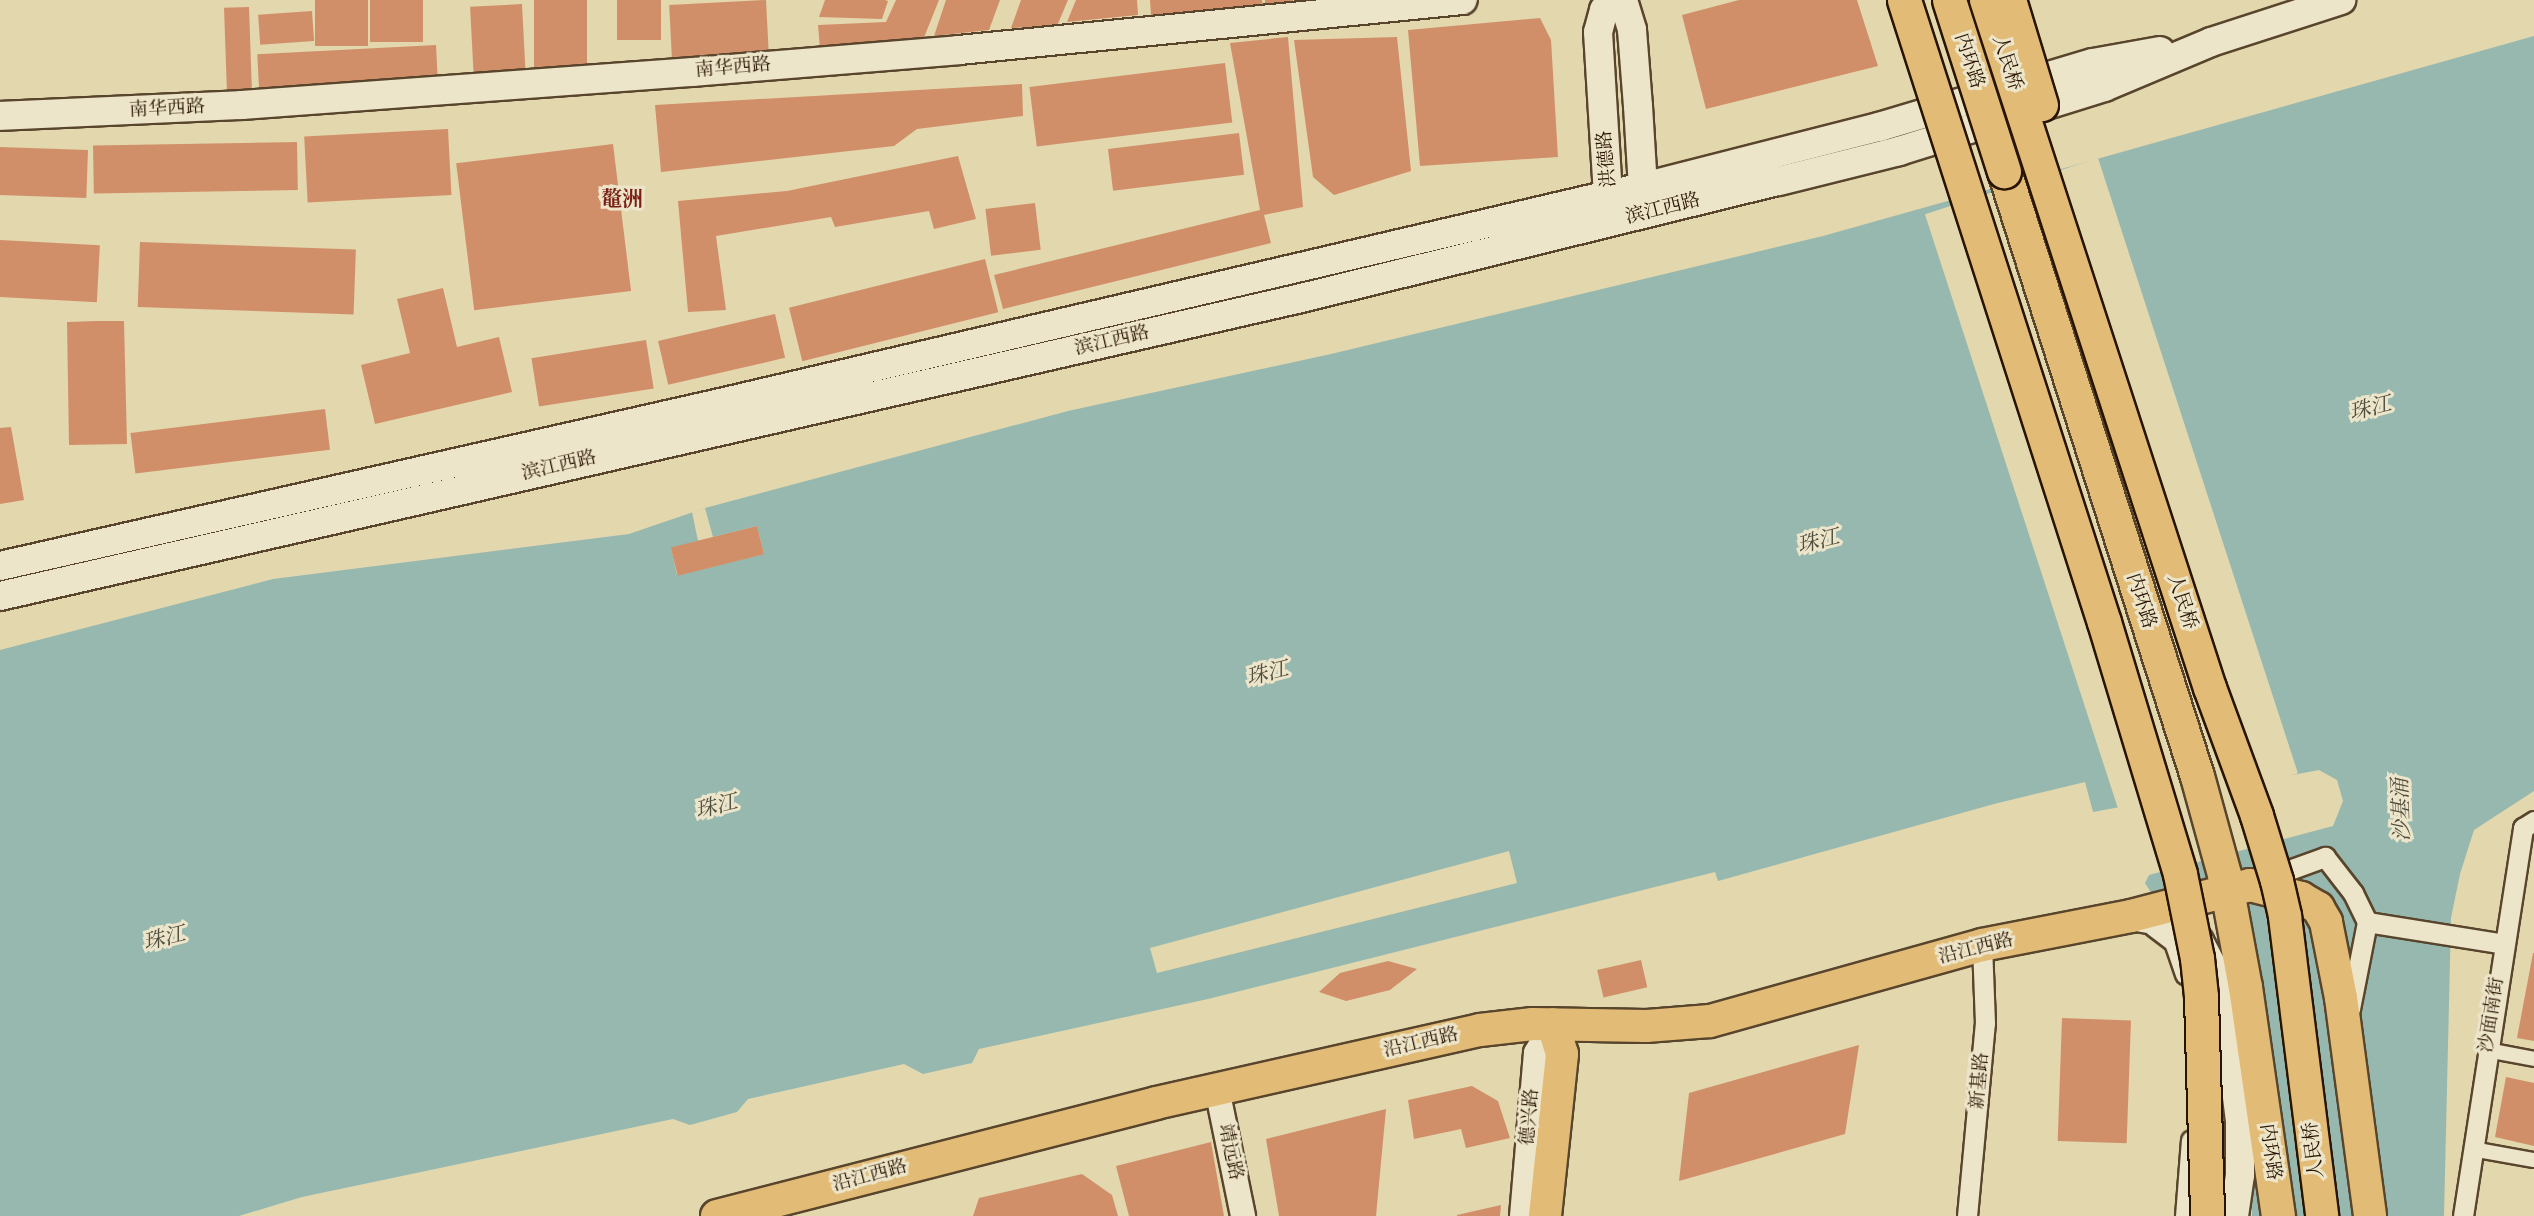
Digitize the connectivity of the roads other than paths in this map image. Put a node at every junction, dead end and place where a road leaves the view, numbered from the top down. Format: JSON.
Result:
{"nodes":[{"id":1,"x":1464,"y":0,"type":"edge"},
{"id":2,"x":1611,"y":0,"type":"edge"},
{"id":3,"x":1623,"y":0,"type":"edge"},
{"id":4,"x":1904,"y":0,"type":"edge"},
{"id":5,"x":1949,"y":0,"type":"edge"},
{"id":6,"x":1986,"y":0,"type":"edge"},
{"id":7,"x":2010,"y":0,"type":"edge"},
{"id":8,"x":2341,"y":0,"type":"edge"},
{"id":9,"x":2211,"y":41,"type":"junction"},
{"id":10,"x":0,"y":116,"type":"edge"},
{"id":11,"x":1643,"y":187,"type":"junction"},
{"id":12,"x":1608,"y":195,"type":"junction"},
{"id":13,"x":1630,"y":217,"type":"junction"},
{"id":14,"x":0,"y":566,"type":"edge"},
{"id":15,"x":0,"y":596,"type":"edge"},
{"id":16,"x":2534,"y":821,"type":"edge"},
{"id":17,"x":2238,"y":888,"type":"junction"},
{"id":18,"x":2131,"y":916,"type":"junction"},
{"id":19,"x":2367,"y":922,"type":"junction"},
{"id":20,"x":2498,"y":943,"type":"junction"},
{"id":21,"x":1982,"y":945,"type":"junction"},
{"id":22,"x":1553,"y":1024,"type":"junction"},
{"id":23,"x":2348,"y":1048,"type":"junction"},
{"id":24,"x":2487,"y":1049,"type":"junction"},
{"id":25,"x":2534,"y":1059,"type":"edge"},
{"id":26,"x":1217,"y":1088,"type":"junction"},
{"id":27,"x":2205,"y":1088,"type":"junction"},
{"id":28,"x":2472,"y":1149,"type":"junction"},
{"id":29,"x":2534,"y":1160,"type":"edge"},
{"id":30,"x":717,"y":1216,"type":"edge"},
{"id":31,"x":1243,"y":1216,"type":"edge"},
{"id":32,"x":1522,"y":1216,"type":"edge"},
{"id":33,"x":1545,"y":1216,"type":"edge"},
{"id":34,"x":1967,"y":1216,"type":"edge"},
{"id":35,"x":2185,"y":1216,"type":"edge"},
{"id":36,"x":2196,"y":1216,"type":"edge"},
{"id":37,"x":2207,"y":1216,"type":"edge"},
{"id":38,"x":2234,"y":1216,"type":"edge"},
{"id":39,"x":2278,"y":1216,"type":"edge"},
{"id":40,"x":2322,"y":1216,"type":"edge"},
{"id":41,"x":2336,"y":1216,"type":"edge"},
{"id":42,"x":2370,"y":1216,"type":"edge"},
{"id":43,"x":2463,"y":1216,"type":"edge"}],
"edges":[{"from":1,"to":10,"type":"main road","name":"南华西路"},
{"from":2,"to":12,"type":"main road","name":"洪德路"},
{"from":3,"to":11,"type":"main road","name":"洪德路"},
{"from":4,"to":27,"type":"highway","bridge":true},
{"from":5,"to":17,"type":"highway","name":"内环路","bridge":true},
{"from":6,"to":40,"type":"main road","name":"人民桥","bridge":true},
{"from":7,"to":41,"type":"main road","name":"人民桥","bridge":true},
{"from":8,"to":9,"type":"main road","name":"滨江西路"},
{"from":9,"to":11,"type":"main road","name":"滨江西路"},
{"from":9,"to":13,"type":"main road","name":"滨江西路"},
{"from":11,"to":12,"type":"main road","name":"滨江西路"},
{"from":11,"to":13,"type":"main road","name":"洪德路"},
{"from":12,"to":13,"type":"main road","name":"洪德路"},
{"from":12,"to":14,"type":"main road","name":"滨江西路"},
{"from":13,"to":15,"type":"main road","name":"滨江西路"},
{"from":16,"to":20,"type":"street","name":"沙面南街"},
{"from":17,"to":18,"type":"main road","name":"沿江西路"},
{"from":17,"to":19,"type":"street"},
{"from":17,"to":23,"type":"main road"},
{"from":17,"to":39,"type":"highway","name":"内环路"},
{"from":18,"to":21,"type":"main road","name":"沿江西路"},
{"from":18,"to":35,"type":"street"},
{"from":18,"to":38,"type":"main road"},
{"from":19,"to":20,"type":"street"},
{"from":19,"to":23,"type":"street"},
{"from":20,"to":24,"type":"street","name":"沙面南街"},
{"from":21,"to":22,"type":"main road","name":"沿江西路"},
{"from":21,"to":34,"type":"street","name":"新基路"},
{"from":22,"to":26,"type":"main road","name":"沿江西路"},
{"from":22,"to":32,"type":"street","name":"德兴路"},
{"from":22,"to":33,"type":"main road"},
{"from":23,"to":42,"type":"main road"},
{"from":24,"to":25,"type":"street"},
{"from":24,"to":28,"type":"street","name":"沙面南街"},
{"from":26,"to":30,"type":"main road","name":"沿江西路"},
{"from":26,"to":31,"type":"street","name":"靖远路"},
{"from":27,"to":36,"type":"highway","bridge":true},
{"from":27,"to":37,"type":"highway","bridge":true},
{"from":28,"to":29,"type":"street"},
{"from":28,"to":43,"type":"street","name":"沙面南街"}]}
